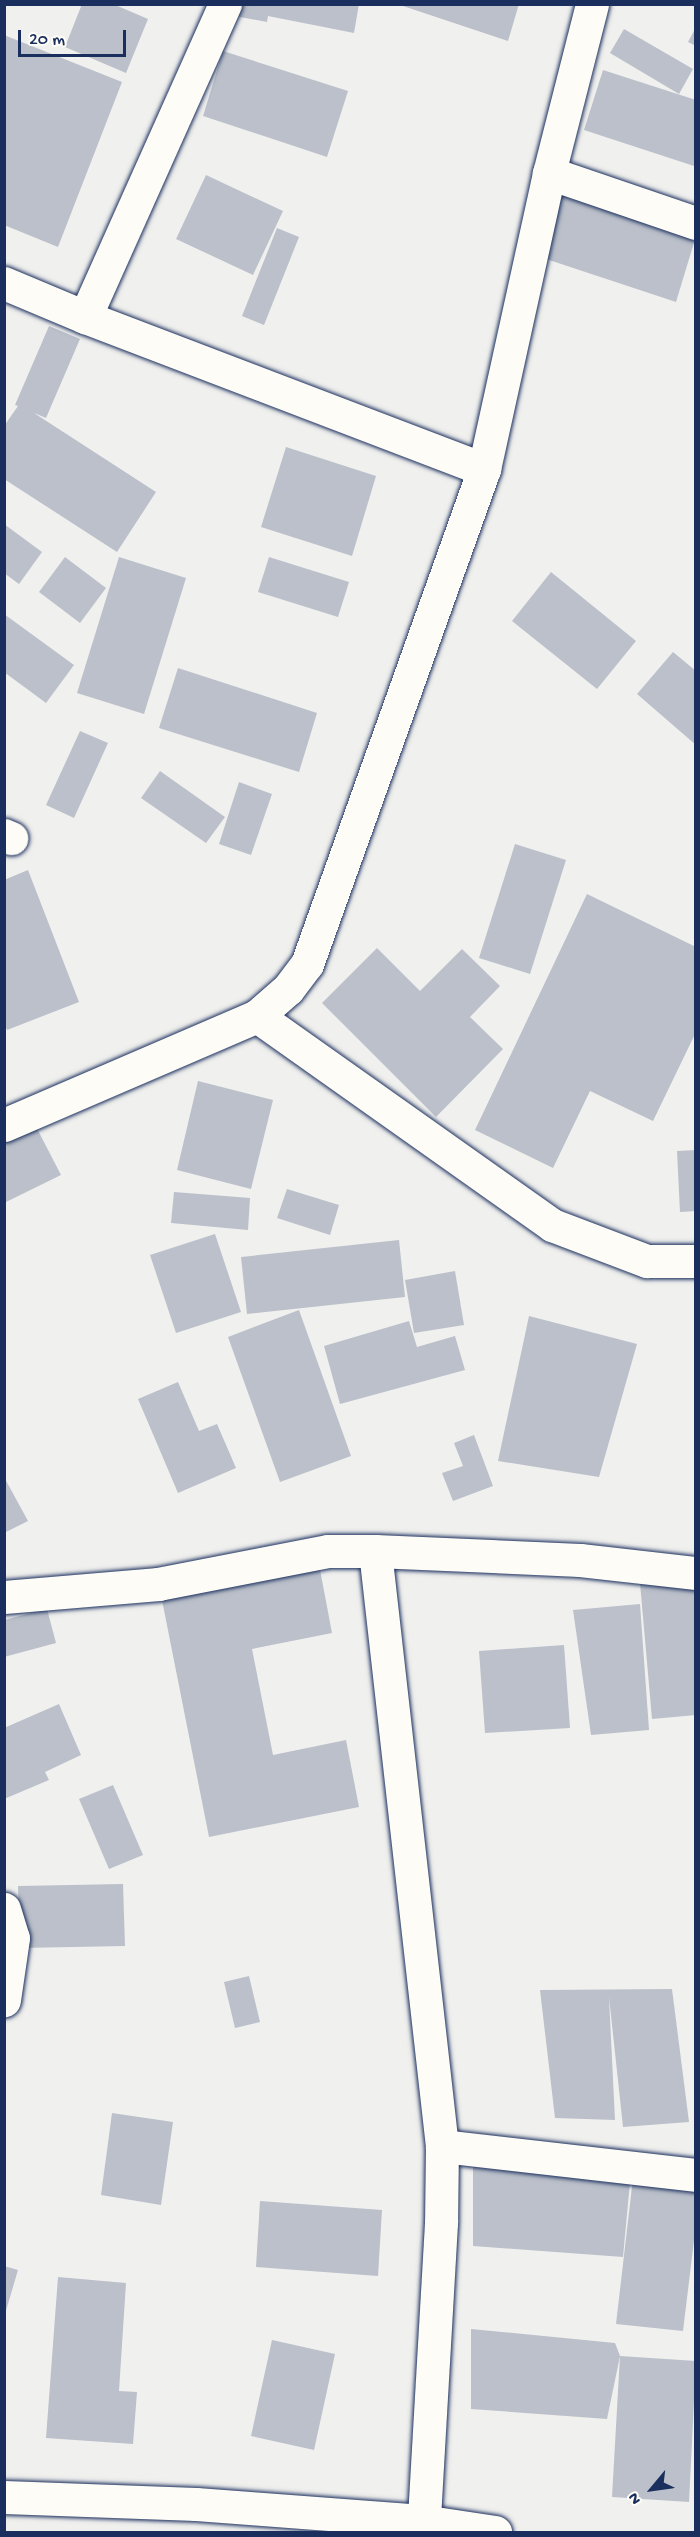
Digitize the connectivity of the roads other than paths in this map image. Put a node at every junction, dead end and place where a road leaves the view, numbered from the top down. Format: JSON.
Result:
{"nodes":[{"id":1,"x":225,"y":4,"type":"edge"},
{"id":2,"x":592,"y":4,"type":"edge"},
{"id":3,"x":549,"y":173,"type":"junction"},
{"id":4,"x":696,"y":223,"type":"edge"},
{"id":5,"x":4,"y":283,"type":"edge"},
{"id":6,"x":85,"y":317,"type":"junction"},
{"id":7,"x":484,"y":469,"type":"junction"},
{"id":8,"x":257,"y":1016,"type":"junction"},
{"id":9,"x":4,"y":1125,"type":"edge"},
{"id":10,"x":696,"y":1261,"type":"edge"},
{"id":11,"x":375,"y":1551,"type":"junction"},
{"id":12,"x":696,"y":1573,"type":"edge"},
{"id":13,"x":4,"y":1597,"type":"edge"},
{"id":14,"x":4,"y":1909,"type":"edge"},
{"id":15,"x":4,"y":2000,"type":"edge"},
{"id":16,"x":442,"y":2146,"type":"junction"},
{"id":17,"x":696,"y":2175,"type":"edge"},
{"id":18,"x":4,"y":2497,"type":"edge"},
{"id":19,"x":196,"y":2518,"type":"edge"},
{"id":20,"x":422,"y":2527,"type":"edge"},
{"id":21,"x":495,"y":2532,"type":"edge"}],
"edges":[{"from":1,"to":6,"type":"street"},
{"from":2,"to":3,"type":"street"},
{"from":3,"to":4,"type":"street"},
{"from":3,"to":7,"type":"street"},
{"from":5,"to":6,"type":"street"},
{"from":6,"to":7,"type":"street"},
{"from":7,"to":8,"type":"street"},
{"from":8,"to":9,"type":"street"},
{"from":8,"to":10,"type":"street"},
{"from":11,"to":12,"type":"street"},
{"from":11,"to":13,"type":"street"},
{"from":11,"to":16,"type":"street"},
{"from":14,"to":15,"type":"street"},
{"from":16,"to":17,"type":"street"},
{"from":16,"to":20,"type":"street"},
{"from":18,"to":19,"type":"street"},
{"from":19,"to":20,"type":"street"},
{"from":20,"to":21,"type":"street"}]}
